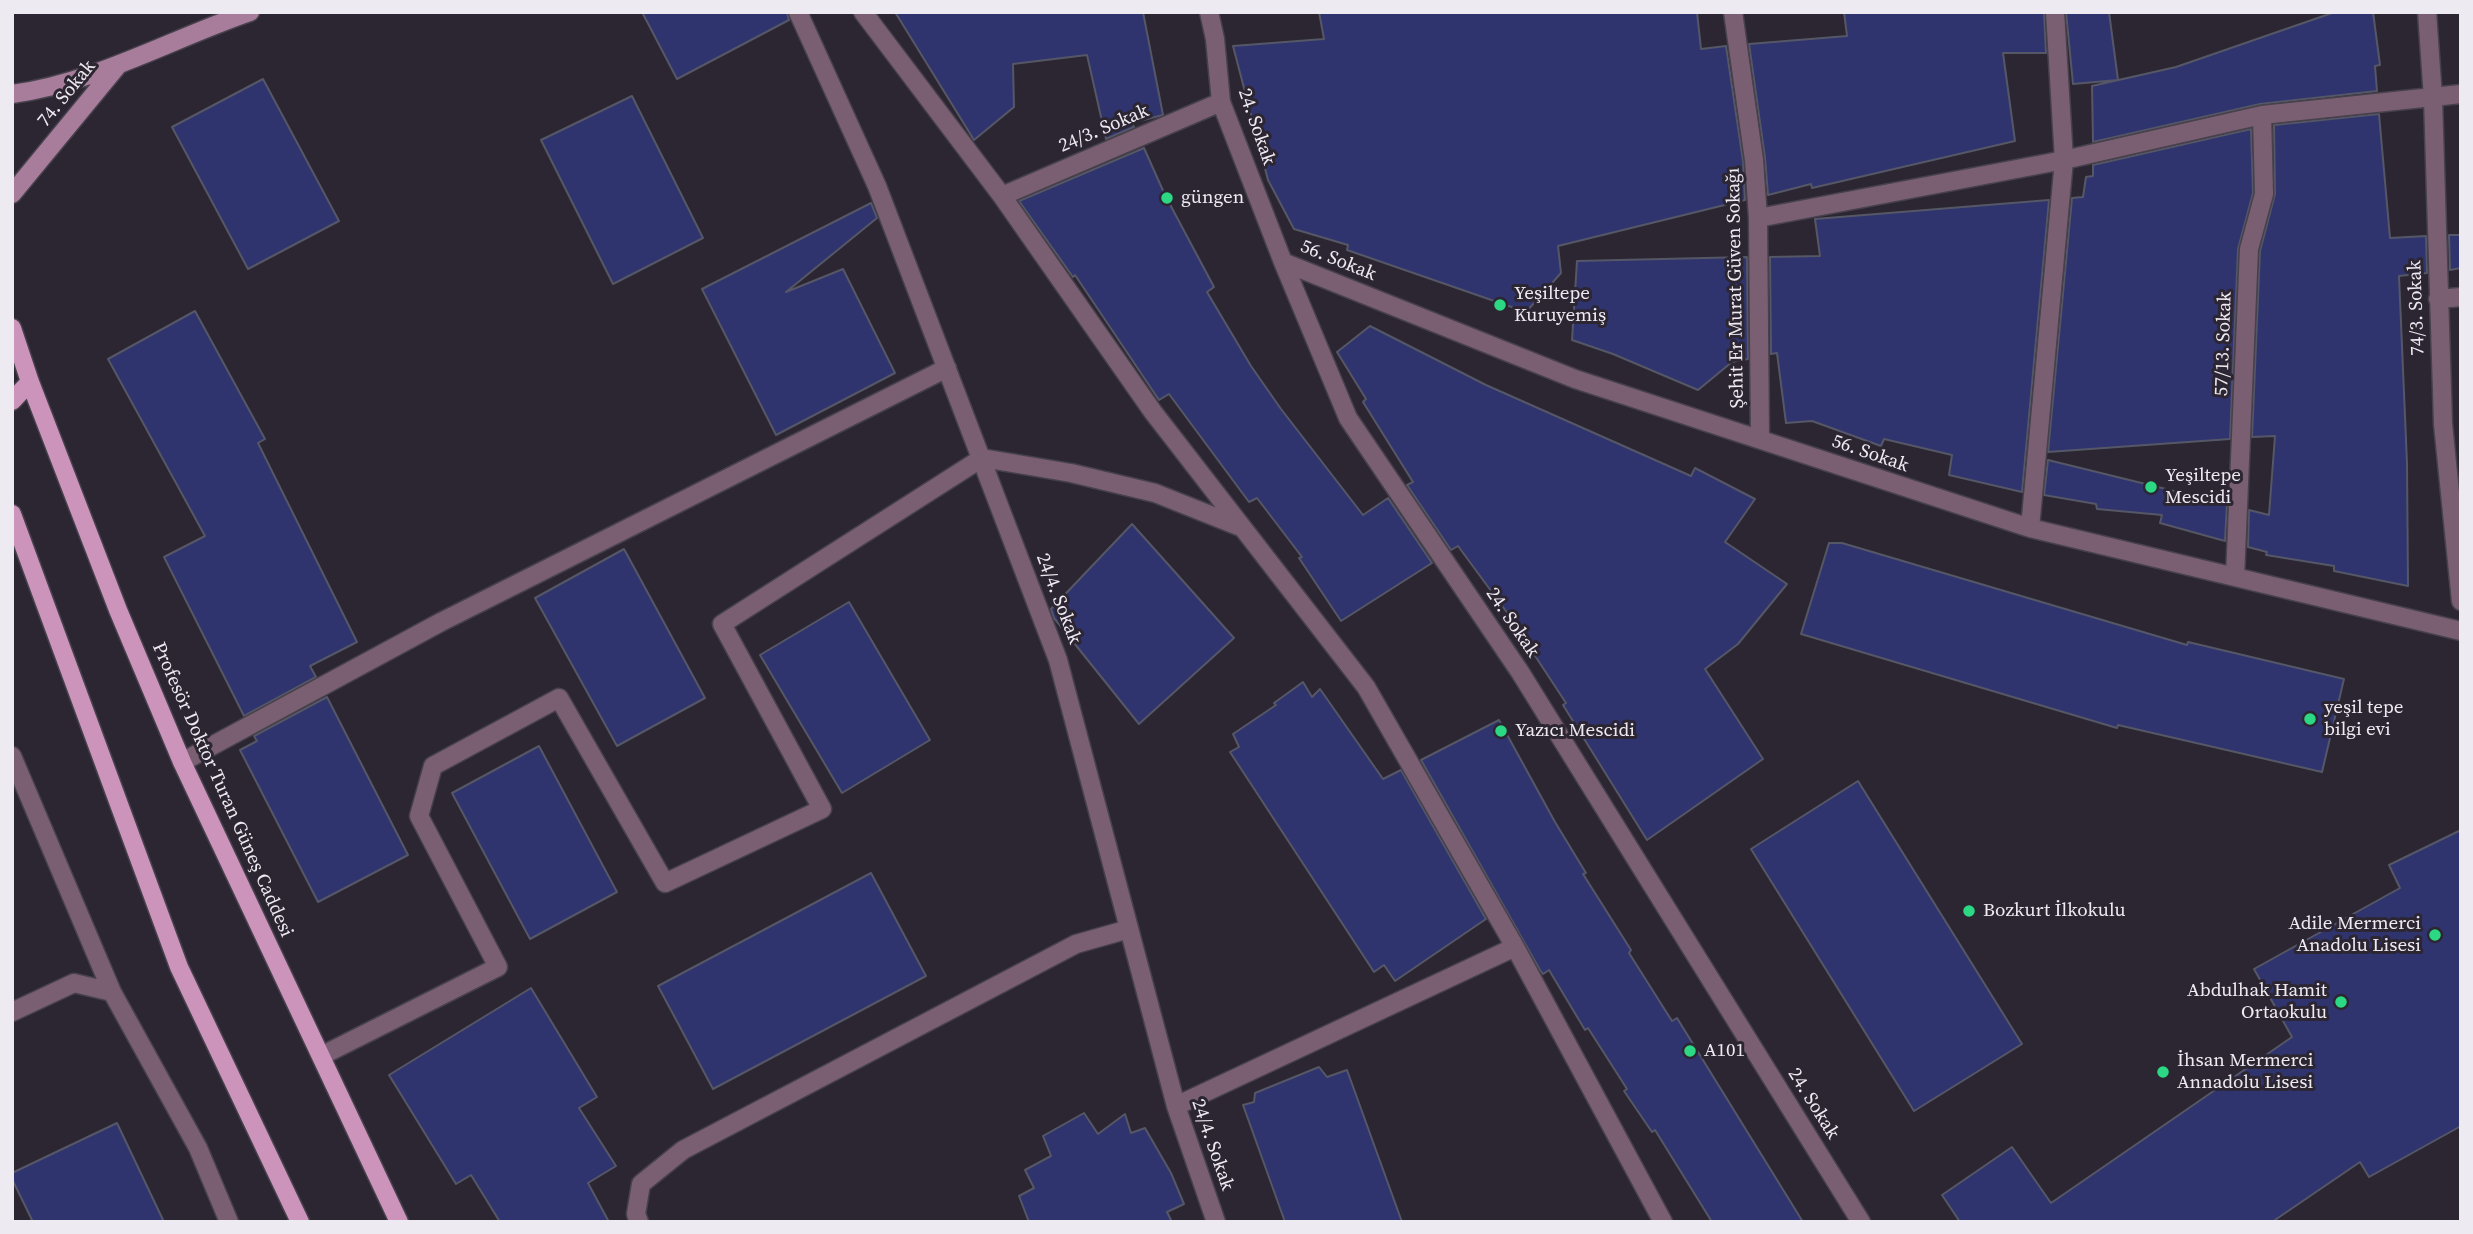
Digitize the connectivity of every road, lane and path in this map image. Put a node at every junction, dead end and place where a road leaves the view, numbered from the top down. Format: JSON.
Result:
{"nodes":[{"id":1,"x":798,"y":12,"type":"edge"},
{"id":2,"x":863,"y":12,"type":"edge"},
{"id":3,"x":1209,"y":12,"type":"edge"},
{"id":4,"x":1733,"y":12,"type":"edge"},
{"id":5,"x":2055,"y":12,"type":"edge"},
{"id":6,"x":2427,"y":12,"type":"edge"},
{"id":7,"x":242,"y":13,"type":"edge"},
{"id":8,"x":119,"y":64,"type":"junction"},
{"id":9,"x":12,"y":94,"type":"edge"},
{"id":10,"x":2461,"y":94,"type":"edge"},
{"id":11,"x":2432,"y":98,"type":"junction"},
{"id":12,"x":1221,"y":102,"type":"junction"},
{"id":13,"x":2262,"y":115,"type":"junction"},
{"id":14,"x":2064,"y":160,"type":"junction"},
{"id":15,"x":12,"y":194,"type":"edge"},
{"id":16,"x":1002,"y":195,"type":"junction"},
{"id":17,"x":1758,"y":218,"type":"junction"},
{"id":18,"x":1283,"y":262,"type":"junction"},
{"id":19,"x":2461,"y":297,"type":"edge"},
{"id":20,"x":2438,"y":299,"type":"junction"},
{"id":21,"x":12,"y":328,"type":"edge"},
{"id":22,"x":947,"y":368,"type":"junction"},
{"id":23,"x":21,"y":384,"type":"edge"},
{"id":24,"x":12,"y":401,"type":"edge"},
{"id":25,"x":1760,"y":439,"type":"junction"},
{"id":26,"x":982,"y":458,"type":"junction"},
{"id":27,"x":13,"y":516,"type":"edge"},
{"id":28,"x":1243,"y":528,"type":"junction"},
{"id":29,"x":2030,"y":528,"type":"junction"},
{"id":30,"x":2235,"y":577,"type":"junction"},
{"id":31,"x":2461,"y":601,"type":"edge"},
{"id":32,"x":2461,"y":631,"type":"edge"},
{"id":33,"x":12,"y":756,"type":"edge"},
{"id":34,"x":182,"y":762,"type":"junction"},
{"id":35,"x":1129,"y":929,"type":"junction"},
{"id":36,"x":1515,"y":947,"type":"junction"},
{"id":37,"x":112,"y":992,"type":"junction"},
{"id":38,"x":12,"y":1012,"type":"edge"},
{"id":39,"x":321,"y":1056,"type":"junction"},
{"id":40,"x":1176,"y":1106,"type":"junction"},
{"id":41,"x":229,"y":1222,"type":"edge"},
{"id":42,"x":300,"y":1222,"type":"edge"},
{"id":43,"x":399,"y":1222,"type":"edge"},
{"id":44,"x":639,"y":1222,"type":"edge"},
{"id":45,"x":1216,"y":1222,"type":"edge"},
{"id":46,"x":1663,"y":1222,"type":"edge"},
{"id":47,"x":1861,"y":1222,"type":"edge"}],
"edges":[{"from":1,"to":22,"type":"street","name":"24/4. Sokak"},
{"from":2,"to":16,"type":"street"},
{"from":3,"to":12,"type":"street","name":"24. Sokak"},
{"from":4,"to":17,"type":"street","name":"Şehit Er Murat Güven Sokağı"},
{"from":5,"to":14,"type":"street"},
{"from":6,"to":11,"type":"street","name":"74/3. Sokak"},
{"from":7,"to":8,"type":"main road","name":"74. Sokak"},
{"from":8,"to":9,"type":"main road"},
{"from":8,"to":15,"type":"main road","name":"74. Sokak"},
{"from":10,"to":11,"type":"street"},
{"from":11,"to":13,"type":"street"},
{"from":11,"to":20,"type":"street","name":"74/3. Sokak"},
{"from":12,"to":16,"type":"street","name":"24/3. Sokak"},
{"from":12,"to":18,"type":"street","name":"24. Sokak"},
{"from":13,"to":14,"type":"street"},
{"from":13,"to":30,"type":"street","name":"57/13. Sokak"},
{"from":14,"to":17,"type":"street"},
{"from":14,"to":29,"type":"street"},
{"from":16,"to":28,"type":"street"},
{"from":17,"to":25,"type":"street","name":"Şehit Er Murat Güven Sokağı"},
{"from":18,"to":25,"type":"street","name":"56. Sokak"},
{"from":18,"to":47,"type":"street","name":"24. Sokak"},
{"from":19,"to":20,"type":"street"},
{"from":20,"to":31,"type":"street","name":"74/3. Sokak"},
{"from":21,"to":23,"type":"main road","name":"Profesör Doktor Turan Güneş Caddesi"},
{"from":22,"to":26,"type":"street","name":"24/4. Sokak"},
{"from":22,"to":34,"type":"street"},
{"from":23,"to":24,"type":"main road"},
{"from":23,"to":34,"type":"main road","name":"Profesör Doktor Turan Güneş Caddesi"},
{"from":25,"to":29,"type":"street","name":"56. Sokak"},
{"from":26,"to":28,"type":"street"},
{"from":26,"to":35,"type":"street","name":"24/4. Sokak"},
{"from":26,"to":39,"type":"street"},
{"from":27,"to":42,"type":"main road"},
{"from":28,"to":36,"type":"street"},
{"from":29,"to":30,"type":"street","name":"56. Sokak"},
{"from":30,"to":32,"type":"street","name":"56. Sokak"},
{"from":33,"to":37,"type":"street"},
{"from":34,"to":39,"type":"main road","name":"Profesör Doktor Turan Güneş Caddesi"},
{"from":35,"to":40,"type":"street","name":"24/4. Sokak"},
{"from":35,"to":44,"type":"street"},
{"from":36,"to":40,"type":"street"},
{"from":36,"to":46,"type":"street"},
{"from":37,"to":38,"type":"street"},
{"from":37,"to":41,"type":"street"},
{"from":39,"to":43,"type":"main road","name":"Profesör Doktor Turan Güneş Caddesi"},
{"from":40,"to":45,"type":"street","name":"24/4. Sokak"}]}
